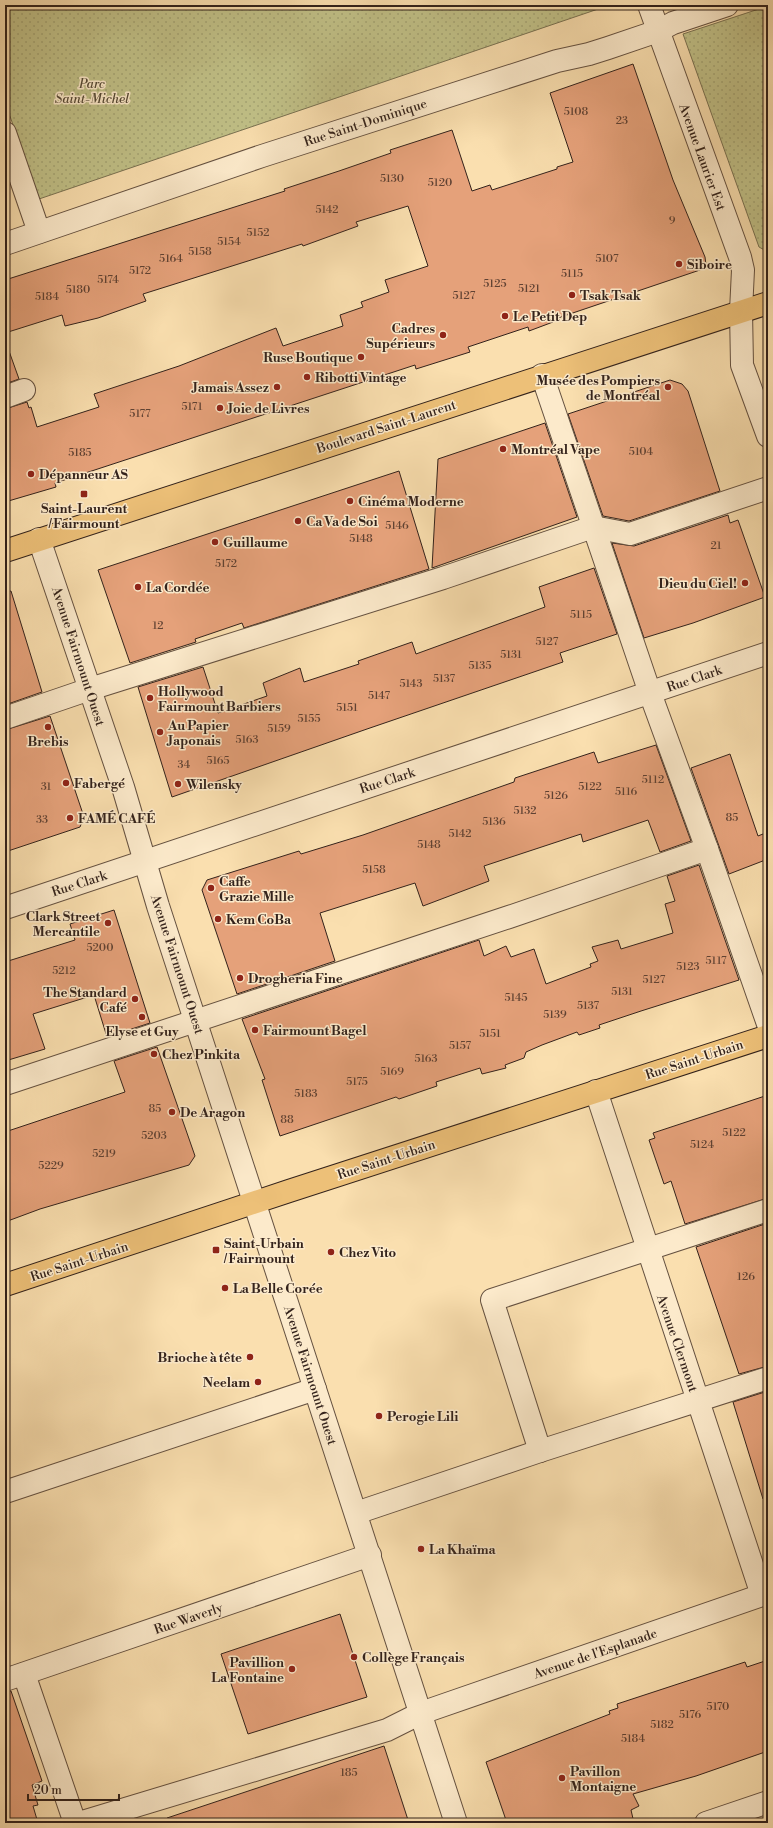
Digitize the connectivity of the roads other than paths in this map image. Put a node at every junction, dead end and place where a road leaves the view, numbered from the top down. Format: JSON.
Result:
{"nodes":[{"id":1,"x":649,"y":5,"type":"edge"},
{"id":2,"x":727,"y":5,"type":"edge"},
{"id":3,"x":658,"y":31,"type":"junction"},
{"id":4,"x":5,"y":133,"type":"edge"},
{"id":5,"x":39,"y":232,"type":"junction"},
{"id":6,"x":5,"y":244,"type":"edge"},
{"id":7,"x":768,"y":303,"type":"edge"},
{"id":8,"x":741,"y":311,"type":"junction"},
{"id":9,"x":542,"y":376,"type":"junction"},
{"id":10,"x":768,"y":436,"type":"edge"},
{"id":11,"x":768,"y":488,"type":"edge"},
{"id":12,"x":592,"y":527,"type":"junction"},
{"id":13,"x":39,"y":539,"type":"junction"},
{"id":14,"x":5,"y":551,"type":"edge"},
{"id":15,"x":768,"y":653,"type":"edge"},
{"id":16,"x":90,"y":689,"type":"junction"},
{"id":17,"x":650,"y":693,"type":"junction"},
{"id":18,"x":5,"y":718,"type":"edge"},
{"id":19,"x":707,"y":849,"type":"junction"},
{"id":20,"x":145,"y":861,"type":"junction"},
{"id":21,"x":5,"y":908,"type":"edge"},
{"id":22,"x":196,"y":1021,"type":"junction"},
{"id":23,"x":768,"y":1024,"type":"edge"},
{"id":24,"x":768,"y":1036,"type":"edge"},
{"id":25,"x":5,"y":1084,"type":"edge"},
{"id":26,"x":596,"y":1091,"type":"junction"},
{"id":27,"x":255,"y":1203,"type":"junction"},
{"id":28,"x":768,"y":1210,"type":"edge"},
{"id":29,"x":647,"y":1250,"type":"junction"},
{"id":30,"x":5,"y":1285,"type":"edge"},
{"id":31,"x":768,"y":1378,"type":"edge"},
{"id":32,"x":315,"y":1388,"type":"junction"},
{"id":33,"x":697,"y":1400,"type":"junction"},
{"id":34,"x":540,"y":1451,"type":"junction"},
{"id":35,"x":5,"y":1492,"type":"edge"},
{"id":36,"x":356,"y":1513,"type":"junction"},
{"id":37,"x":370,"y":1554,"type":"junction"},
{"id":38,"x":765,"y":1594,"type":"edge"},
{"id":39,"x":15,"y":1677,"type":"edge"},
{"id":40,"x":421,"y":1713,"type":"junction"},
{"id":41,"x":768,"y":1802,"type":"edge"},
{"id":42,"x":75,"y":1823,"type":"edge"},
{"id":43,"x":79,"y":1823,"type":"edge"},
{"id":44,"x":456,"y":1823,"type":"edge"},
{"id":45,"x":706,"y":1823,"type":"edge"}],
"edges":[{"from":1,"to":3,"type":"street","name":"Avenue Laurier Est"},
{"from":2,"to":3,"type":"street","name":"Rue Saint-Dominique"},
{"from":3,"to":5,"type":"street","name":"Rue Saint-Dominique"},
{"from":3,"to":8,"type":"street","name":"Avenue Laurier Est"},
{"from":4,"to":5,"type":"street"},
{"from":5,"to":6,"type":"street","name":"Rue Saint-Dominique"},
{"from":7,"to":8,"type":"main road","name":"Boulevard Saint-Laurent"},
{"from":8,"to":9,"type":"main road","name":"Boulevard Saint-Laurent"},
{"from":8,"to":10,"type":"street","name":"Avenue Laurier Est"},
{"from":9,"to":12,"type":"street"},
{"from":9,"to":13,"type":"main road","name":"Boulevard Saint-Laurent"},
{"from":11,"to":12,"type":"street"},
{"from":12,"to":16,"type":"street"},
{"from":12,"to":17,"type":"street"},
{"from":13,"to":14,"type":"main road","name":"Boulevard Saint-Laurent"},
{"from":13,"to":16,"type":"street","name":"Avenue Fairmount Ouest"},
{"from":15,"to":17,"type":"street","name":"Rue Clark"},
{"from":16,"to":18,"type":"street"},
{"from":16,"to":20,"type":"street","name":"Avenue Fairmount Ouest"},
{"from":17,"to":19,"type":"street"},
{"from":17,"to":20,"type":"street","name":"Rue Clark"},
{"from":19,"to":22,"type":"street"},
{"from":19,"to":23,"type":"street"},
{"from":20,"to":21,"type":"street","name":"Rue Clark"},
{"from":20,"to":22,"type":"street","name":"Avenue Fairmount Ouest"},
{"from":22,"to":25,"type":"street"},
{"from":22,"to":27,"type":"street","name":"Avenue Fairmount Ouest"},
{"from":24,"to":26,"type":"main road","name":"Rue Saint-Urbain"},
{"from":26,"to":27,"type":"main road","name":"Rue Saint-Urbain"},
{"from":26,"to":29,"type":"street","name":"Avenue Clermont"},
{"from":27,"to":30,"type":"main road","name":"Rue Saint-Urbain"},
{"from":27,"to":32,"type":"street","name":"Avenue Fairmount Ouest"},
{"from":28,"to":29,"type":"street"},
{"from":29,"to":33,"type":"street","name":"Avenue Clermont"},
{"from":29,"to":34,"type":"street"},
{"from":31,"to":33,"type":"street"},
{"from":32,"to":35,"type":"street"},
{"from":32,"to":36,"type":"street","name":"Avenue Fairmount Ouest"},
{"from":33,"to":34,"type":"street"},
{"from":33,"to":38,"type":"street","name":"Avenue Clermont"},
{"from":34,"to":36,"type":"street"},
{"from":36,"to":37,"type":"street","name":"Avenue Fairmount Ouest"},
{"from":37,"to":39,"type":"street","name":"Rue Waverly"},
{"from":37,"to":40,"type":"street","name":"Avenue Fairmount Ouest"},
{"from":38,"to":40,"type":"street","name":"Avenue de l'Esplanade"},
{"from":39,"to":42,"type":"street"},
{"from":40,"to":43,"type":"street","name":"Avenue de l'Esplanade"},
{"from":40,"to":44,"type":"street","name":"Avenue Fairmount Ouest"},
{"from":41,"to":45,"type":"street"}]}
